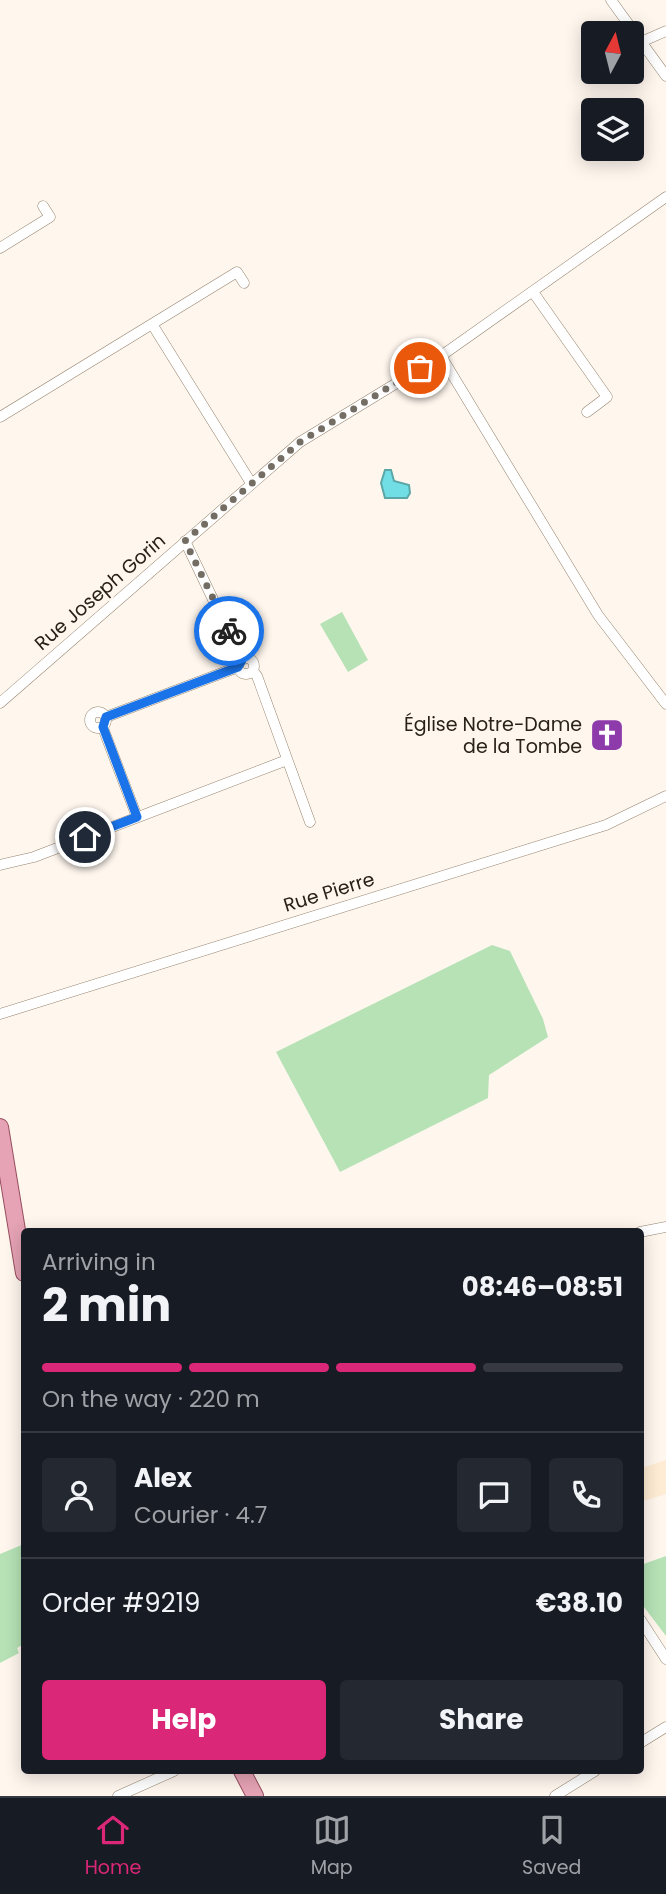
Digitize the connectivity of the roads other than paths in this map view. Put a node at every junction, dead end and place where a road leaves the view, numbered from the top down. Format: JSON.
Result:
{"nodes":[{"id":1,"x":611,"y":0,"type":"edge"},
{"id":2,"x":626,"y":21,"type":"edge"},
{"id":3,"x":666,"y":31,"type":"edge"},
{"id":4,"x":644,"y":41,"type":"edge"},
{"id":5,"x":644,"y":46,"type":"edge"},
{"id":6,"x":666,"y":75,"type":"edge"},
{"id":7,"x":666,"y":197,"type":"edge"},
{"id":8,"x":43,"y":206,"type":"dead end"},
{"id":9,"x":0,"y":248,"type":"edge"},
{"id":10,"x":244,"y":283,"type":"dead end"},
{"id":11,"x":533,"y":292,"type":"junction"},
{"id":12,"x":152,"y":324,"type":"junction"},
{"id":13,"x":441,"y":356,"type":"junction"},
{"id":14,"x":587,"y":412,"type":"dead end"},
{"id":15,"x":0,"y":417,"type":"edge"},
{"id":16,"x":251,"y":483,"type":"junction"},
{"id":17,"x":185,"y":541,"type":"junction"},
{"id":18,"x":240,"y":664,"type":"junction"},
{"id":19,"x":0,"y":703,"type":"edge"},
{"id":20,"x":666,"y":703,"type":"edge"},
{"id":21,"x":287,"y":760,"type":"junction"},
{"id":22,"x":666,"y":796,"type":"edge"},
{"id":23,"x":137,"y":817,"type":"junction"},
{"id":24,"x":310,"y":822,"type":"dead end"},
{"id":25,"x":0,"y":865,"type":"edge"},
{"id":26,"x":0,"y":1014,"type":"edge"},
{"id":27,"x":0,"y":1127,"type":"edge"},
{"id":28,"x":666,"y":1227,"type":"edge"},
{"id":29,"x":644,"y":1231,"type":"edge"},
{"id":30,"x":21,"y":1255,"type":"edge"},
{"id":31,"x":644,"y":1625,"type":"edge"},
{"id":32,"x":666,"y":1659,"type":"edge"},
{"id":33,"x":666,"y":1727,"type":"edge"},
{"id":34,"x":644,"y":1741,"type":"edge"},
{"id":35,"x":167,"y":1774,"type":"edge"},
{"id":36,"x":244,"y":1774,"type":"edge"},
{"id":37,"x":590,"y":1774,"type":"edge"},
{"id":38,"x":118,"y":1796,"type":"edge"},
{"id":39,"x":255,"y":1796,"type":"edge"},
{"id":40,"x":555,"y":1796,"type":"edge"}],
"edges":[{"from":1,"to":2,"type":"street"},
{"from":3,"to":4,"type":"street"},
{"from":5,"to":6,"type":"street"},
{"from":7,"to":11,"type":"street","name":"Rue Joseph Gorin"},
{"from":8,"to":9,"type":"street"},
{"from":10,"to":12,"type":"street"},
{"from":11,"to":13,"type":"street","name":"Rue Joseph Gorin"},
{"from":11,"to":14,"type":"street"},
{"from":12,"to":15,"type":"street"},
{"from":12,"to":16,"type":"street"},
{"from":13,"to":16,"type":"street","name":"Rue Joseph Gorin"},
{"from":13,"to":20,"type":"street"},
{"from":16,"to":17,"type":"street","name":"Rue Joseph Gorin"},
{"from":17,"to":18,"type":"street"},
{"from":17,"to":19,"type":"street","name":"Rue Joseph Gorin"},
{"from":18,"to":21,"type":"street"},
{"from":18,"to":23,"type":"street"},
{"from":21,"to":23,"type":"street"},
{"from":21,"to":24,"type":"street"},
{"from":22,"to":26,"type":"street","name":"Rue Pierre"},
{"from":23,"to":25,"type":"street"},
{"from":27,"to":30,"type":"main road"},
{"from":28,"to":29,"type":"street"},
{"from":31,"to":32,"type":"street"},
{"from":33,"to":34,"type":"street"},
{"from":35,"to":38,"type":"street"},
{"from":36,"to":39,"type":"main road"},
{"from":37,"to":40,"type":"street"}]}
